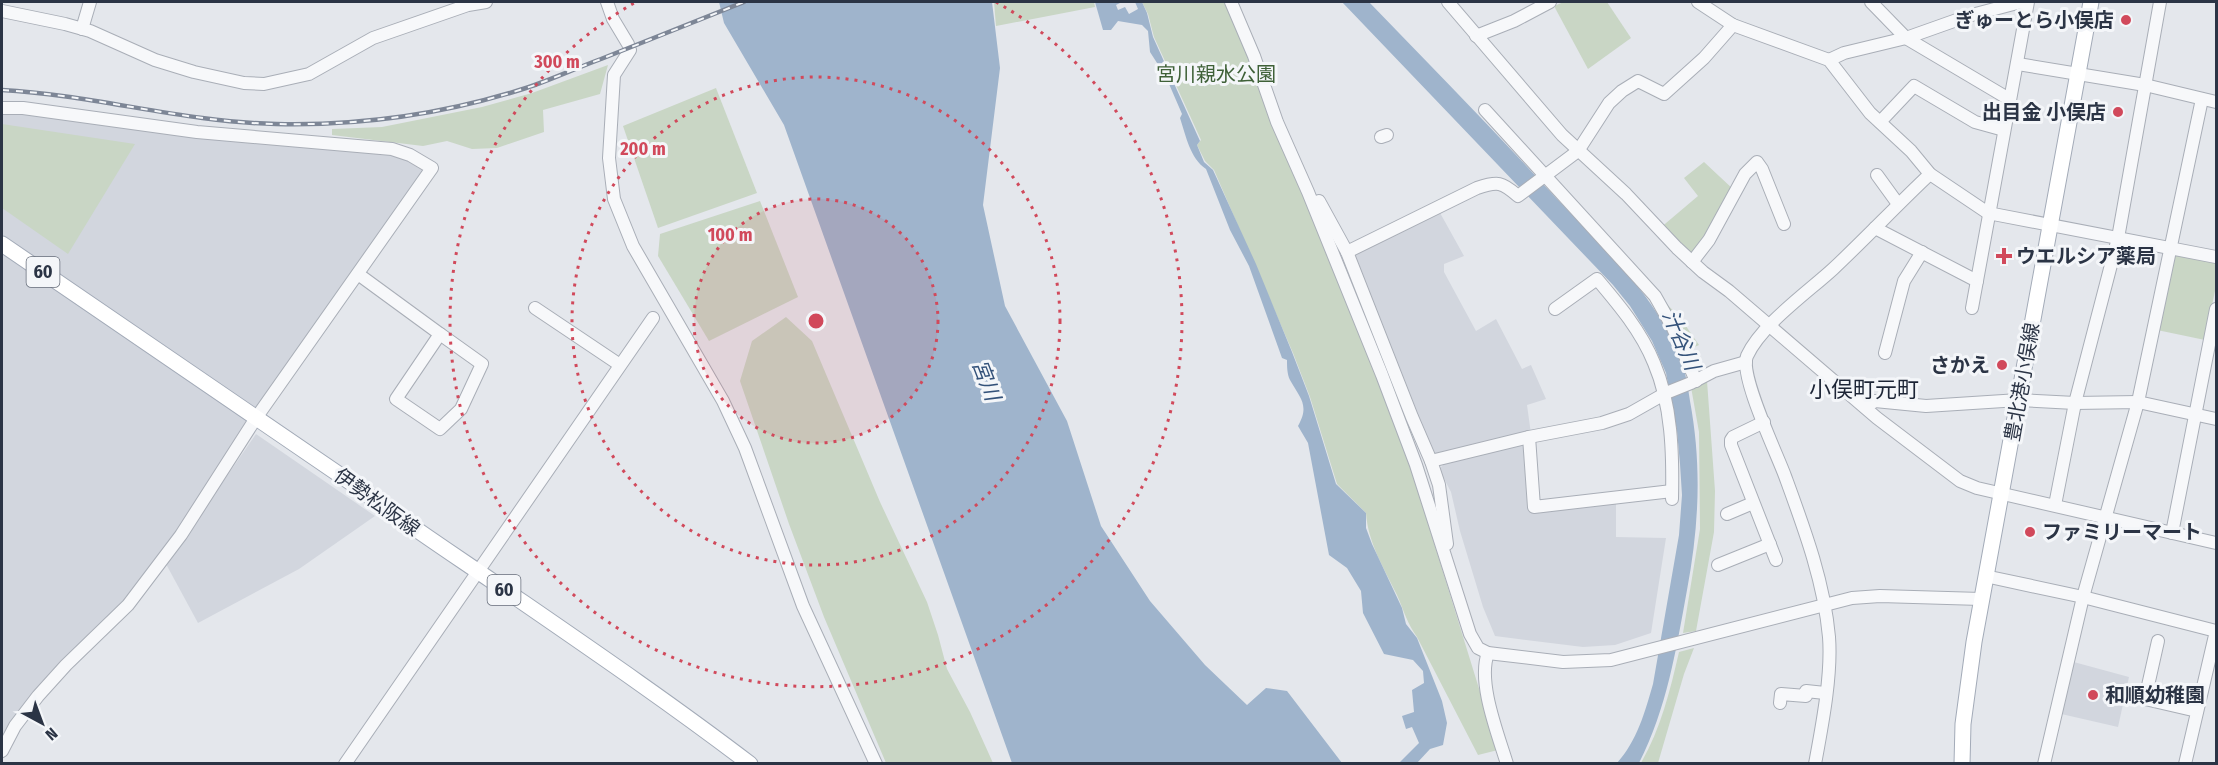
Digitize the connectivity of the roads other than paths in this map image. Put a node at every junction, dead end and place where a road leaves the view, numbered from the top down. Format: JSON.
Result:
{"nodes":[{"id":1,"x":90,"y":2,"type":"edge"},
{"id":2,"x":486,"y":2,"type":"edge"},
{"id":3,"x":607,"y":2,"type":"edge"},
{"id":4,"x":1231,"y":2,"type":"edge"},
{"id":5,"x":1448,"y":2,"type":"edge"},
{"id":6,"x":1550,"y":2,"type":"edge"},
{"id":7,"x":1698,"y":2,"type":"edge"},
{"id":8,"x":1871,"y":2,"type":"edge"},
{"id":9,"x":2021,"y":2,"type":"edge"},
{"id":10,"x":2028,"y":2,"type":"edge"},
{"id":11,"x":2091,"y":2,"type":"edge"},
{"id":12,"x":2160,"y":2,"type":"edge"},
{"id":13,"x":467,"y":3,"type":"edge"},
{"id":14,"x":2,"y":11,"type":"edge"},
{"id":15,"x":1733,"y":25,"type":"junction"},
{"id":16,"x":82,"y":29,"type":"junction"},
{"id":17,"x":1476,"y":36,"type":"junction"},
{"id":18,"x":1906,"y":38,"type":"junction"},
{"id":19,"x":1830,"y":60,"type":"junction"},
{"id":20,"x":2018,"y":64,"type":"junction"},
{"id":21,"x":2077,"y":75,"type":"junction"},
{"id":22,"x":2145,"y":85,"type":"junction"},
{"id":23,"x":2009,"y":99,"type":"junction"},
{"id":24,"x":2202,"y":99,"type":"junction"},
{"id":25,"x":2217,"y":102,"type":"edge"},
{"id":26,"x":2,"y":108,"type":"edge"},
{"id":27,"x":1485,"y":110,"type":"dead end"},
{"id":28,"x":1880,"y":122,"type":"junction"},
{"id":29,"x":2004,"y":130,"type":"junction"},
{"id":30,"x":1578,"y":151,"type":"junction"},
{"id":31,"x":1930,"y":174,"type":"junction"},
{"id":32,"x":1877,"y":175,"type":"dead end"},
{"id":33,"x":1545,"y":177,"type":"junction"},
{"id":34,"x":1308,"y":192,"type":"junction"},
{"id":35,"x":1898,"y":204,"type":"junction"},
{"id":36,"x":1988,"y":213,"type":"junction"},
{"id":37,"x":1784,"y":224,"type":"dead end"},
{"id":38,"x":2050,"y":224,"type":"junction"},
{"id":39,"x":1875,"y":228,"type":"junction"},
{"id":40,"x":2118,"y":238,"type":"junction"},
{"id":41,"x":2,"y":244,"type":"edge"},
{"id":42,"x":2171,"y":248,"type":"junction"},
{"id":43,"x":1347,"y":252,"type":"junction"},
{"id":44,"x":1922,"y":252,"type":"junction"},
{"id":45,"x":2217,"y":257,"type":"edge"},
{"id":46,"x":1692,"y":262,"type":"junction"},
{"id":47,"x":358,"y":274,"type":"junction"},
{"id":48,"x":1977,"y":281,"type":"junction"},
{"id":49,"x":535,"y":308,"type":"dead end"},
{"id":50,"x":1972,"y":308,"type":"dead end"},
{"id":51,"x":1554,"y":309,"type":"dead end"},
{"id":52,"x":2217,"y":309,"type":"edge"},
{"id":53,"x":653,"y":318,"type":"dead end"},
{"id":54,"x":1769,"y":326,"type":"junction"},
{"id":55,"x":440,"y":334,"type":"junction"},
{"id":56,"x":1885,"y":353,"type":"dead end"},
{"id":57,"x":1746,"y":362,"type":"junction"},
{"id":58,"x":620,"y":365,"type":"junction"},
{"id":59,"x":1694,"y":382,"type":"junction"},
{"id":60,"x":1664,"y":394,"type":"junction"},
{"id":61,"x":2019,"y":400,"type":"junction"},
{"id":62,"x":2138,"y":402,"type":"junction"},
{"id":63,"x":2075,"y":403,"type":"junction"},
{"id":64,"x":1865,"y":407,"type":"junction"},
{"id":65,"x":2196,"y":414,"type":"junction"},
{"id":66,"x":256,"y":418,"type":"junction"},
{"id":67,"x":2217,"y":419,"type":"edge"},
{"id":68,"x":1764,"y":422,"type":"junction"},
{"id":69,"x":1529,"y":438,"type":"junction"},
{"id":70,"x":1431,"y":461,"type":"junction"},
{"id":71,"x":2001,"y":493,"type":"junction"},
{"id":72,"x":1753,"y":503,"type":"junction"},
{"id":73,"x":2055,"y":505,"type":"junction"},
{"id":74,"x":1727,"y":514,"type":"dead end"},
{"id":75,"x":2104,"y":517,"type":"junction"},
{"id":76,"x":2172,"y":533,"type":"junction"},
{"id":77,"x":2217,"y":543,"type":"edge"},
{"id":78,"x":1770,"y":544,"type":"junction"},
{"id":79,"x":1445,"y":558,"type":"junction"},
{"id":80,"x":1776,"y":560,"type":"dead end"},
{"id":81,"x":1718,"y":565,"type":"dead end"},
{"id":82,"x":477,"y":572,"type":"junction"},
{"id":83,"x":1985,"y":576,"type":"junction"},
{"id":84,"x":2083,"y":597,"type":"junction"},
{"id":85,"x":1981,"y":598,"type":"junction"},
{"id":86,"x":1824,"y":605,"type":"junction"},
{"id":87,"x":2158,"y":641,"type":"dead end"},
{"id":88,"x":1488,"y":653,"type":"junction"},
{"id":89,"x":1825,"y":693,"type":"junction"},
{"id":90,"x":1780,"y":702,"type":"dead end"},
{"id":91,"x":2198,"y":711,"type":"junction"},
{"id":92,"x":2,"y":751,"type":"edge"},
{"id":93,"x":345,"y":764,"type":"edge"},
{"id":94,"x":750,"y":764,"type":"edge"},
{"id":95,"x":876,"y":764,"type":"edge"},
{"id":96,"x":1507,"y":764,"type":"edge"},
{"id":97,"x":1815,"y":764,"type":"edge"},
{"id":98,"x":1962,"y":764,"type":"edge"},
{"id":99,"x":2044,"y":764,"type":"edge"},
{"id":100,"x":2185,"y":764,"type":"edge"}],
"edges":[{"from":1,"to":16,"type":"street"},
{"from":2,"to":13,"type":"street"},
{"from":3,"to":95,"type":"street"},
{"from":4,"to":34,"type":"street"},
{"from":5,"to":17,"type":"street"},
{"from":6,"to":17,"type":"street"},
{"from":7,"to":15,"type":"street"},
{"from":8,"to":18,"type":"street"},
{"from":9,"to":18,"type":"street"},
{"from":10,"to":20,"type":"street"},
{"from":11,"to":21,"type":"main road","name":"豊北港小俣線"},
{"from":12,"to":22,"type":"street"},
{"from":13,"to":16,"type":"street"},
{"from":14,"to":16,"type":"street"},
{"from":15,"to":19,"type":"street"},
{"from":15,"to":30,"type":"street"},
{"from":17,"to":30,"type":"street"},
{"from":18,"to":19,"type":"street"},
{"from":18,"to":23,"type":"street"},
{"from":19,"to":28,"type":"street"},
{"from":20,"to":21,"type":"street"},
{"from":20,"to":23,"type":"street"},
{"from":21,"to":22,"type":"street"},
{"from":21,"to":38,"type":"main road","name":"豊北港小俣線"},
{"from":22,"to":24,"type":"street"},
{"from":22,"to":40,"type":"street"},
{"from":23,"to":29,"type":"street"},
{"from":24,"to":25,"type":"street"},
{"from":24,"to":42,"type":"street"},
{"from":26,"to":47,"type":"street"},
{"from":27,"to":33,"type":"street"},
{"from":28,"to":29,"type":"street"},
{"from":28,"to":31,"type":"street"},
{"from":29,"to":36,"type":"street"},
{"from":30,"to":33,"type":"street"},
{"from":30,"to":46,"type":"street"},
{"from":31,"to":35,"type":"street"},
{"from":31,"to":36,"type":"street"},
{"from":32,"to":35,"type":"street"},
{"from":33,"to":43,"type":"street"},
{"from":33,"to":59,"type":"street"},
{"from":34,"to":43,"type":"street"},
{"from":34,"to":79,"type":"street"},
{"from":35,"to":39,"type":"street"},
{"from":36,"to":38,"type":"street"},
{"from":36,"to":48,"type":"street"},
{"from":37,"to":46,"type":"street"},
{"from":38,"to":40,"type":"street"},
{"from":38,"to":61,"type":"main road","name":"豊北港小俣線"},
{"from":39,"to":44,"type":"street"},
{"from":39,"to":54,"type":"street"},
{"from":40,"to":42,"type":"street"},
{"from":40,"to":63,"type":"street"},
{"from":41,"to":66,"type":"main road","name":"伊勢松阪線","number":"60"},
{"from":42,"to":45,"type":"street"},
{"from":42,"to":62,"type":"street"},
{"from":43,"to":70,"type":"street"},
{"from":44,"to":48,"type":"street"},
{"from":44,"to":56,"type":"street"},
{"from":46,"to":54,"type":"street"},
{"from":47,"to":55,"type":"street"},
{"from":47,"to":66,"type":"street"},
{"from":48,"to":50,"type":"street"},
{"from":49,"to":58,"type":"street"},
{"from":51,"to":60,"type":"street"},
{"from":52,"to":65,"type":"street"},
{"from":53,"to":58,"type":"street"},
{"from":54,"to":57,"type":"street"},
{"from":54,"to":64,"type":"street"},
{"from":55,"to":55,"type":"street"},
{"from":57,"to":59,"type":"street"},
{"from":57,"to":68,"type":"street"},
{"from":58,"to":82,"type":"street"},
{"from":59,"to":60,"type":"street"},
{"from":60,"to":69,"type":"street"},
{"from":60,"to":69,"type":"street"},
{"from":61,"to":63,"type":"street"},
{"from":61,"to":64,"type":"street"},
{"from":61,"to":71,"type":"main road","name":"豊北港小俣線"},
{"from":62,"to":63,"type":"street"},
{"from":62,"to":65,"type":"street"},
{"from":62,"to":75,"type":"street"},
{"from":63,"to":73,"type":"street"},
{"from":64,"to":71,"type":"street"},
{"from":65,"to":67,"type":"street"},
{"from":65,"to":76,"type":"street"},
{"from":66,"to":82,"type":"main road","name":"伊勢松阪線","number":"60"},
{"from":66,"to":92,"type":"street"},
{"from":68,"to":72,"type":"street"},
{"from":68,"to":86,"type":"street"},
{"from":69,"to":70,"type":"street"},
{"from":70,"to":79,"type":"street"},
{"from":71,"to":73,"type":"street"},
{"from":71,"to":83,"type":"main road","name":"豊北港小俣線"},
{"from":72,"to":74,"type":"street"},
{"from":72,"to":78,"type":"street"},
{"from":73,"to":75,"type":"street"},
{"from":75,"to":76,"type":"street"},
{"from":75,"to":84,"type":"street"},
{"from":76,"to":77,"type":"street"},
{"from":78,"to":80,"type":"street"},
{"from":78,"to":81,"type":"street"},
{"from":79,"to":88,"type":"street"},
{"from":82,"to":93,"type":"street"},
{"from":82,"to":94,"type":"main road","name":"伊勢松阪線","number":"60"},
{"from":83,"to":84,"type":"street"},
{"from":83,"to":85,"type":"main road","name":"豊北港小俣線"},
{"from":84,"to":91,"type":"street"},
{"from":84,"to":99,"type":"street"},
{"from":85,"to":86,"type":"street"},
{"from":85,"to":98,"type":"main road","name":"豊北港小俣線"},
{"from":86,"to":88,"type":"street"},
{"from":86,"to":89,"type":"street"},
{"from":87,"to":91,"type":"street"},
{"from":88,"to":96,"type":"street"},
{"from":89,"to":90,"type":"street"},
{"from":89,"to":97,"type":"street"},
{"from":91,"to":100,"type":"street"}]}
